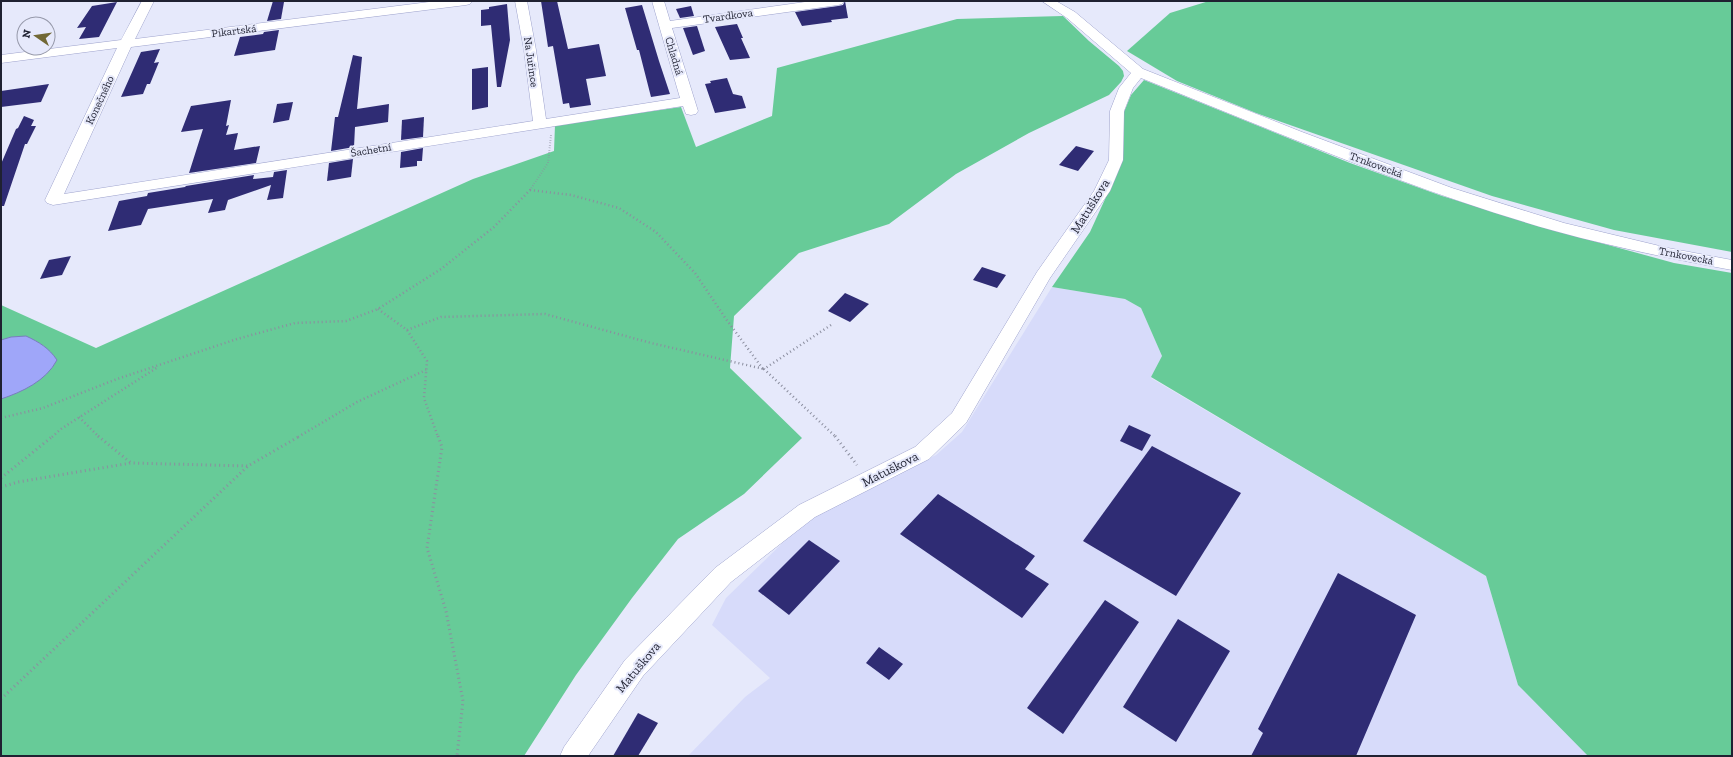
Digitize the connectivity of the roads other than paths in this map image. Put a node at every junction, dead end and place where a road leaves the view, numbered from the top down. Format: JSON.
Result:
{"nodes":[{"id":1,"x":148,"y":1,"type":"edge"},
{"id":2,"x":466,"y":1,"type":"edge"},
{"id":3,"x":521,"y":1,"type":"edge"},
{"id":4,"x":658,"y":1,"type":"edge"},
{"id":5,"x":838,"y":1,"type":"edge"},
{"id":6,"x":1048,"y":1,"type":"edge"},
{"id":7,"x":411,"y":5,"type":"edge"},
{"id":8,"x":665,"y":25,"type":"junction"},
{"id":9,"x":126,"y":44,"type":"junction"},
{"id":10,"x":1,"y":60,"type":"edge"},
{"id":11,"x":1138,"y":72,"type":"junction"},
{"id":12,"x":689,"y":106,"type":"joint"},
{"id":13,"x":546,"y":123,"type":"junction"},
{"id":14,"x":53,"y":200,"type":"joint"},
{"id":15,"x":1732,"y":264,"type":"edge"},
{"id":16,"x":572,"y":756,"type":"edge"}],
"edges":[{"from":1,"to":9,"type":"street","name":"Konečného"},
{"from":2,"to":7,"type":"street","name":"Pikartská"},
{"from":3,"to":13,"type":"street","name":"Na Juřince"},
{"from":4,"to":8,"type":"street","name":"Chladná"},
{"from":5,"to":8,"type":"street","name":"Tvardkova"},
{"from":6,"to":11,"type":"street","name":"Trnkovecká"},
{"from":7,"to":9,"type":"street","name":"Pikartská"},
{"from":8,"to":12,"type":"street","name":"Chladná"},
{"from":9,"to":10,"type":"street","name":"Pikartská"},
{"from":9,"to":14,"type":"street","name":"Konečného"},
{"from":11,"to":15,"type":"street","name":"Trnkovecká"},
{"from":11,"to":16,"type":"street","name":"Matuškova"},
{"from":12,"to":13,"type":"street","name":"Šachetní"},
{"from":13,"to":14,"type":"street","name":"Šachetní"}]}
